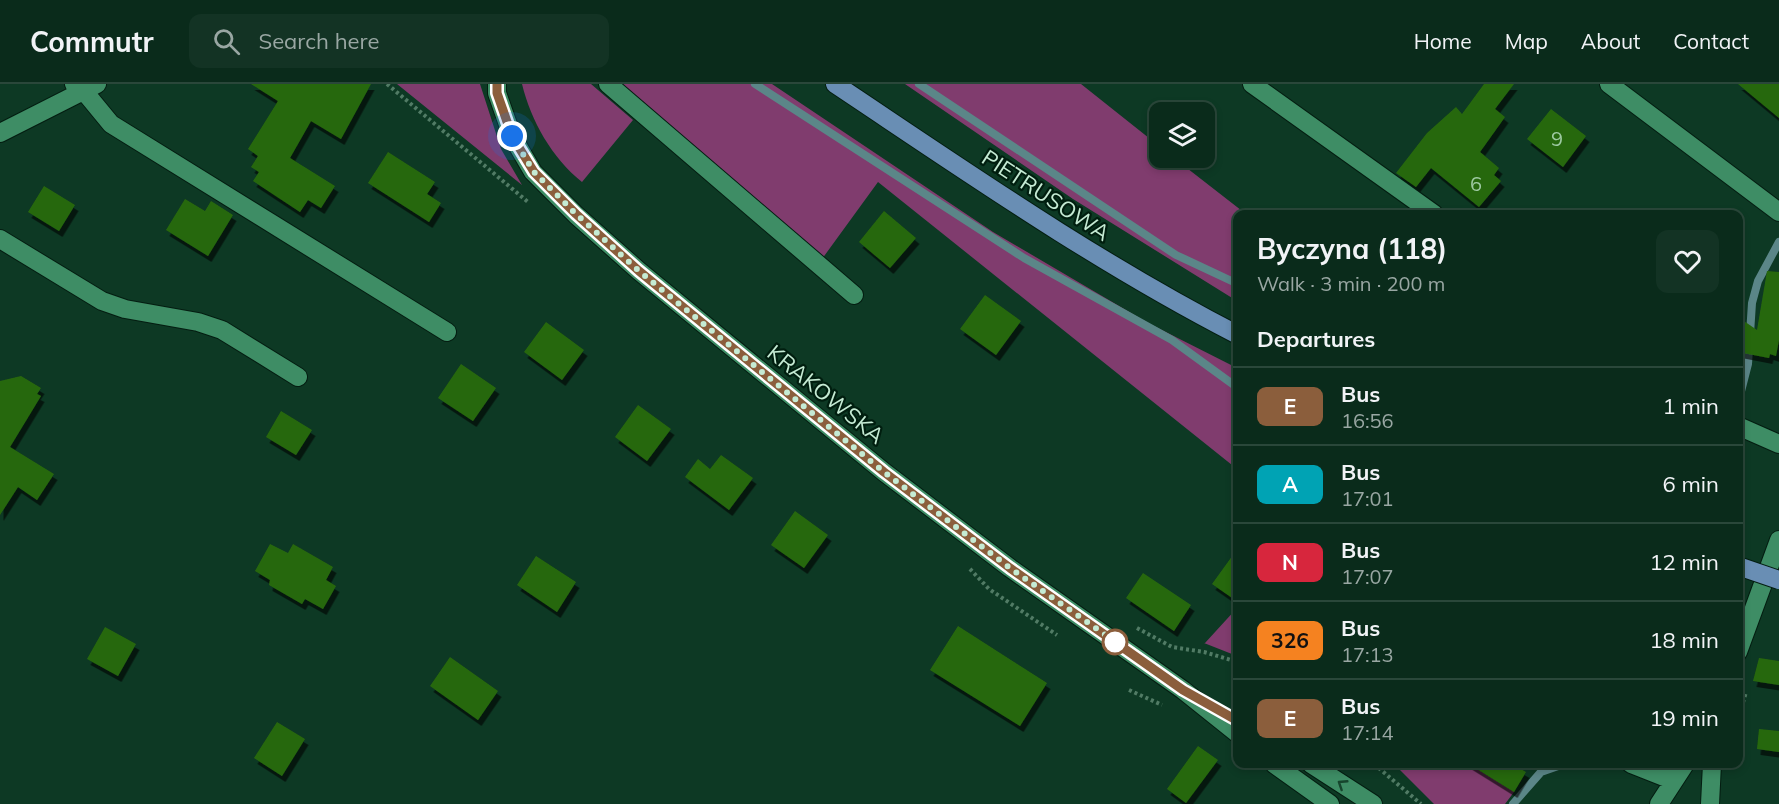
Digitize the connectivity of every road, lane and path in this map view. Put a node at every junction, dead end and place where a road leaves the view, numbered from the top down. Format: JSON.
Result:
{"nodes":[{"id":1,"x":497,"y":84,"type":"edge"},
{"id":2,"x":608,"y":84,"type":"edge"},
{"id":3,"x":835,"y":84,"type":"edge"},
{"id":4,"x":1252,"y":84,"type":"edge"},
{"id":5,"x":1609,"y":84,"type":"edge"},
{"id":6,"x":84,"y":86,"type":"edge"},
{"id":7,"x":0,"y":133,"type":"edge"},
{"id":8,"x":1428,"y":210,"type":"edge"},
{"id":9,"x":1779,"y":212,"type":"edge"},
{"id":10,"x":0,"y":239,"type":"edge"},
{"id":11,"x":854,"y":295,"type":"dead end"},
{"id":12,"x":447,"y":332,"type":"dead end"},
{"id":13,"x":1233,"y":332,"type":"edge"},
{"id":14,"x":298,"y":377,"type":"dead end"},
{"id":15,"x":1743,"y":428,"type":"edge"},
{"id":16,"x":1779,"y":444,"type":"edge"},
{"id":17,"x":1779,"y":540,"type":"edge"},
{"id":18,"x":965,"y":563,"type":"dead end"},
{"id":19,"x":1743,"y":568,"type":"edge"},
{"id":20,"x":1779,"y":580,"type":"edge"},
{"id":21,"x":1132,"y":624,"type":"dead end"},
{"id":22,"x":1057,"y":636,"type":"dead end"},
{"id":23,"x":1743,"y":636,"type":"edge"},
{"id":24,"x":1233,"y":661,"type":"edge"},
{"id":25,"x":1183,"y":690,"type":"junction"},
{"id":26,"x":1746,"y":692,"type":"dead end"},
{"id":27,"x":1743,"y":702,"type":"edge"},
{"id":28,"x":1233,"y":718,"type":"edge"},
{"id":29,"x":1233,"y":730,"type":"edge"},
{"id":30,"x":1280,"y":768,"type":"edge"},
{"id":31,"x":1317,"y":768,"type":"edge"},
{"id":32,"x":1379,"y":768,"type":"edge"},
{"id":33,"x":1640,"y":768,"type":"edge"},
{"id":34,"x":1683,"y":768,"type":"edge"},
{"id":35,"x":1712,"y":768,"type":"edge"},
{"id":36,"x":1674,"y":782,"type":"junction"},
{"id":37,"x":1330,"y":804,"type":"edge"},
{"id":38,"x":1373,"y":804,"type":"edge"},
{"id":39,"x":1421,"y":804,"type":"edge"},
{"id":40,"x":1659,"y":804,"type":"edge"},
{"id":41,"x":1710,"y":804,"type":"edge"}],
"edges":[{"from":1,"to":25,"type":"street","name":"KRAKOWSKA"},
{"from":2,"to":11,"type":"street"},
{"from":3,"to":13,"type":"main road","name":"PIETRUSOWA"},
{"from":4,"to":8,"type":"street"},
{"from":5,"to":9,"type":"street"},
{"from":6,"to":7,"type":"street"},
{"from":6,"to":12,"type":"street"},
{"from":10,"to":14,"type":"street"},
{"from":15,"to":16,"type":"street"},
{"from":17,"to":23,"type":"street"},
{"from":18,"to":22,"type":"path"},
{"from":19,"to":20,"type":"main road","bridge":true},
{"from":21,"to":24,"type":"path"},
{"from":25,"to":28,"type":"street","name":"KRAKOWSKA"},
{"from":25,"to":29,"type":"street","name":"KRAKOWSKA"},
{"from":26,"to":27,"type":"path"},
{"from":30,"to":37,"type":"street"},
{"from":38,"to":31,"type":"street","one_way":true},
{"from":32,"to":39,"type":"path"},
{"from":33,"to":36,"type":"street"},
{"from":34,"to":36,"type":"street"},
{"from":35,"to":41,"type":"street"},
{"from":36,"to":40,"type":"street"}]}
